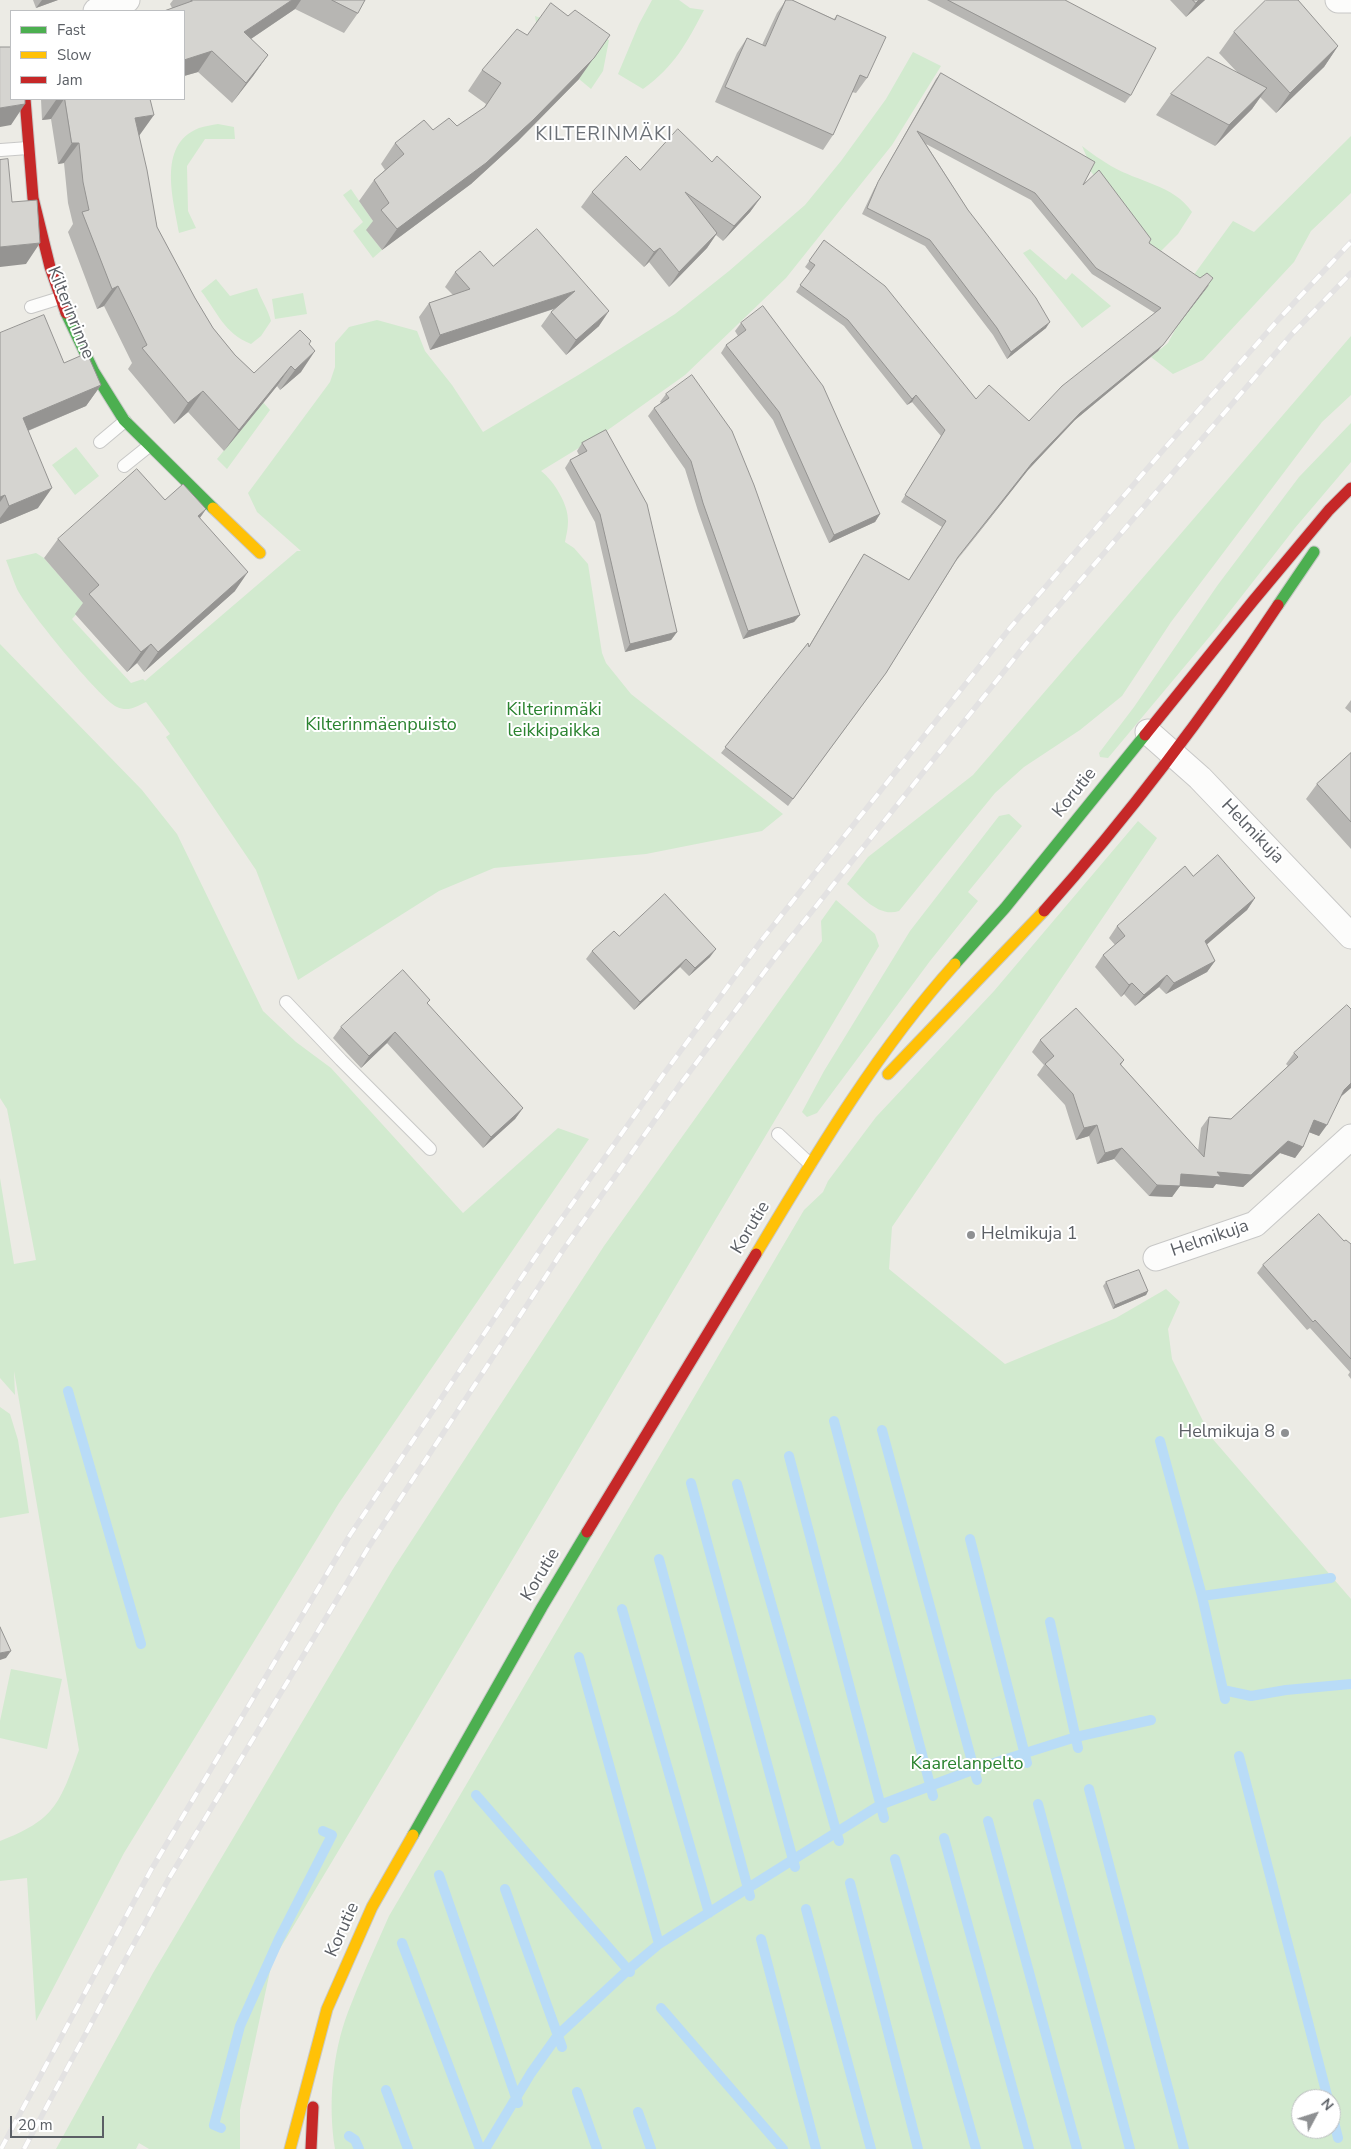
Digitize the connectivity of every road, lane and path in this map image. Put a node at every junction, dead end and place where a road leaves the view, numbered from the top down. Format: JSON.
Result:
{"nodes":[{"id":1,"x":127,"y":0,"type":"edge"},
{"id":2,"x":1338,"y":0,"type":"edge"},
{"id":3,"x":1351,"y":0,"type":"edge"},
{"id":4,"x":99,"y":10,"type":"edge"},
{"id":5,"x":24,"y":100,"type":"edge"},
{"id":6,"x":28,"y":148,"type":"junction"},
{"id":7,"x":1,"y":150,"type":"edge"},
{"id":8,"x":36,"y":211,"type":"junction"},
{"id":9,"x":20,"y":212,"type":"edge"},
{"id":10,"x":60,"y":298,"type":"junction"},
{"id":11,"x":31,"y":307,"type":"dead end"},
{"id":12,"x":125,"y":421,"type":"junction"},
{"id":13,"x":100,"y":442,"type":"dead end"},
{"id":14,"x":149,"y":446,"type":"junction"},
{"id":15,"x":124,"y":466,"type":"dead end"},
{"id":16,"x":1351,"y":488,"type":"edge"},
{"id":17,"x":1351,"y":498,"type":"edge"},
{"id":18,"x":1332,"y":526,"type":"dead end"},
{"id":19,"x":1322,"y":541,"type":"dead end"},
{"id":20,"x":260,"y":553,"type":"dead end"},
{"id":21,"x":1148,"y":732,"type":"junction"},
{"id":22,"x":1174,"y":755,"type":"junction"},
{"id":23,"x":1351,"y":936,"type":"edge"},
{"id":24,"x":286,"y":1002,"type":"dead end"},
{"id":25,"x":834,"y":1127,"type":"junction"},
{"id":26,"x":778,"y":1134,"type":"dead end"},
{"id":27,"x":1351,"y":1137,"type":"edge"},
{"id":28,"x":430,"y":1149,"type":"dead end"},
{"id":29,"x":810,"y":1164,"type":"junction"},
{"id":30,"x":1156,"y":1258,"type":"dead end"},
{"id":31,"x":316,"y":2058,"type":"junction"},
{"id":32,"x":290,"y":2149,"type":"edge"},
{"id":33,"x":311,"y":2149,"type":"edge"}],
"edges":[{"from":1,"to":4,"type":"street"},
{"from":2,"to":3,"type":"street"},
{"from":5,"to":6,"type":"street","name":"Kilterinrinne"},
{"from":6,"to":7,"type":"lane"},
{"from":6,"to":8,"type":"street","name":"Kilterinrinne"},
{"from":8,"to":9,"type":"lane"},
{"from":8,"to":10,"type":"street","name":"Kilterinrinne"},
{"from":10,"to":11,"type":"lane"},
{"from":10,"to":12,"type":"street","name":"Kilterinrinne"},
{"from":12,"to":13,"type":"lane"},
{"from":12,"to":14,"type":"street","name":"Kilterinrinne"},
{"from":14,"to":15,"type":"lane"},
{"from":14,"to":20,"type":"street","name":"Kilterinrinne"},
{"from":16,"to":21,"type":"street","name":"Korutie"},
{"from":17,"to":18,"type":"street"},
{"from":19,"to":22,"type":"street","name":"Korutie"},
{"from":21,"to":22,"type":"street","name":"Helmikuja"},
{"from":21,"to":25,"type":"street","name":"Korutie"},
{"from":22,"to":23,"type":"street","name":"Helmikuja"},
{"from":22,"to":25,"type":"street","name":"Korutie"},
{"from":24,"to":28,"type":"lane"},
{"from":25,"to":29,"type":"street","name":"Korutie"},
{"from":26,"to":29,"type":"lane"},
{"from":27,"to":30,"type":"street","name":"Helmikuja"},
{"from":29,"to":31,"type":"street","name":"Korutie"},
{"from":31,"to":32,"type":"street","name":"Korutie"},
{"from":31,"to":33,"type":"street","name":"Korutie"}]}
